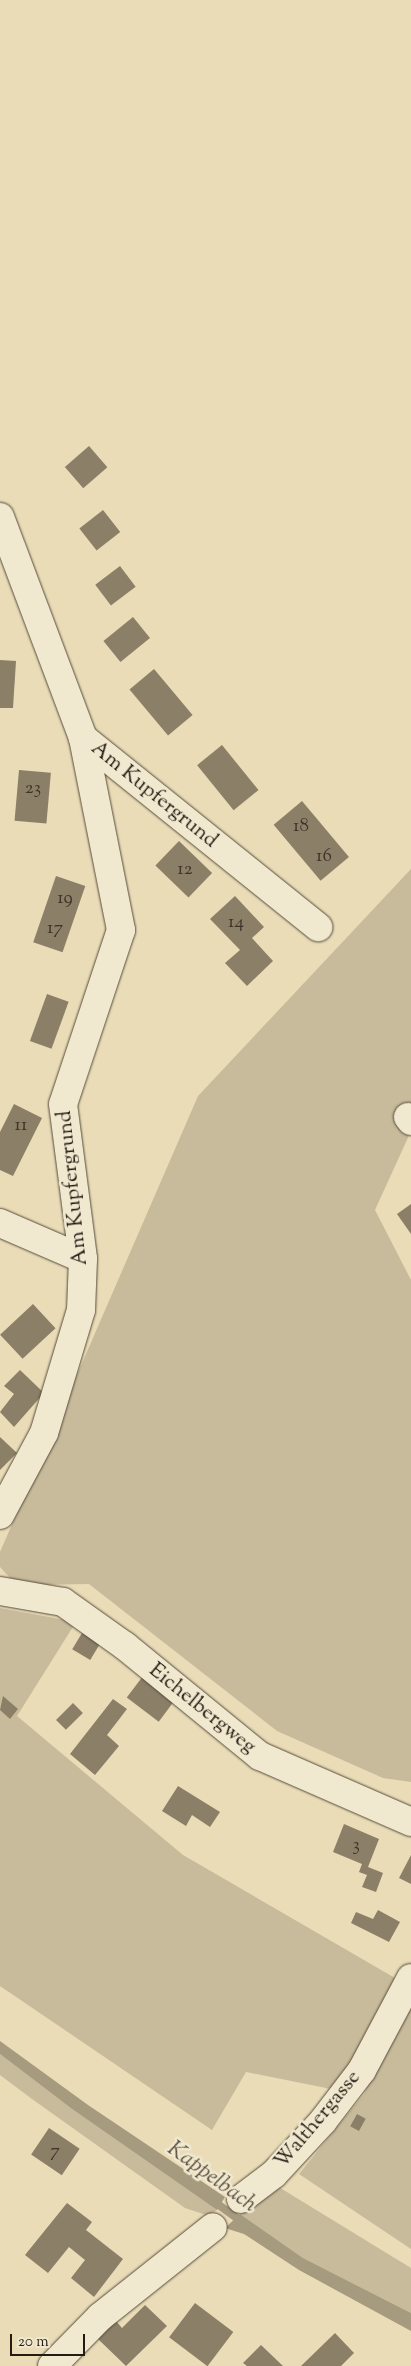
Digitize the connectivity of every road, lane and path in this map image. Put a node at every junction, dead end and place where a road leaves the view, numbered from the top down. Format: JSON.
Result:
{"nodes":[{"id":1,"x":0,"y":517,"type":"edge"},
{"id":2,"x":83,"y":738,"type":"junction"},
{"id":3,"x":318,"y":927,"type":"dead end"},
{"id":4,"x":0,"y":1223,"type":"edge"},
{"id":5,"x":83,"y":1259,"type":"junction"},
{"id":6,"x":0,"y":1515,"type":"edge"},
{"id":7,"x":0,"y":1590,"type":"edge"},
{"id":8,"x":411,"y":1822,"type":"edge"},
{"id":9,"x":411,"y":1978,"type":"edge"},
{"id":10,"x":241,"y":2200,"type":"dead end"},
{"id":11,"x":213,"y":2226,"type":"dead end"},
{"id":12,"x":52,"y":2366,"type":"edge"}],
"edges":[{"from":1,"to":2,"type":"street","name":"Am Kupfergrund"},
{"from":2,"to":3,"type":"street","name":"Am Kupfergrund"},
{"from":2,"to":5,"type":"street","name":"Am Kupfergrund"},
{"from":4,"to":5,"type":"street"},
{"from":5,"to":6,"type":"street","name":"Am Kupfergrund"},
{"from":7,"to":8,"type":"street","name":"Eichelbergweg"},
{"from":9,"to":10,"type":"street","name":"Walthergasse"},
{"from":11,"to":12,"type":"street"}]}
